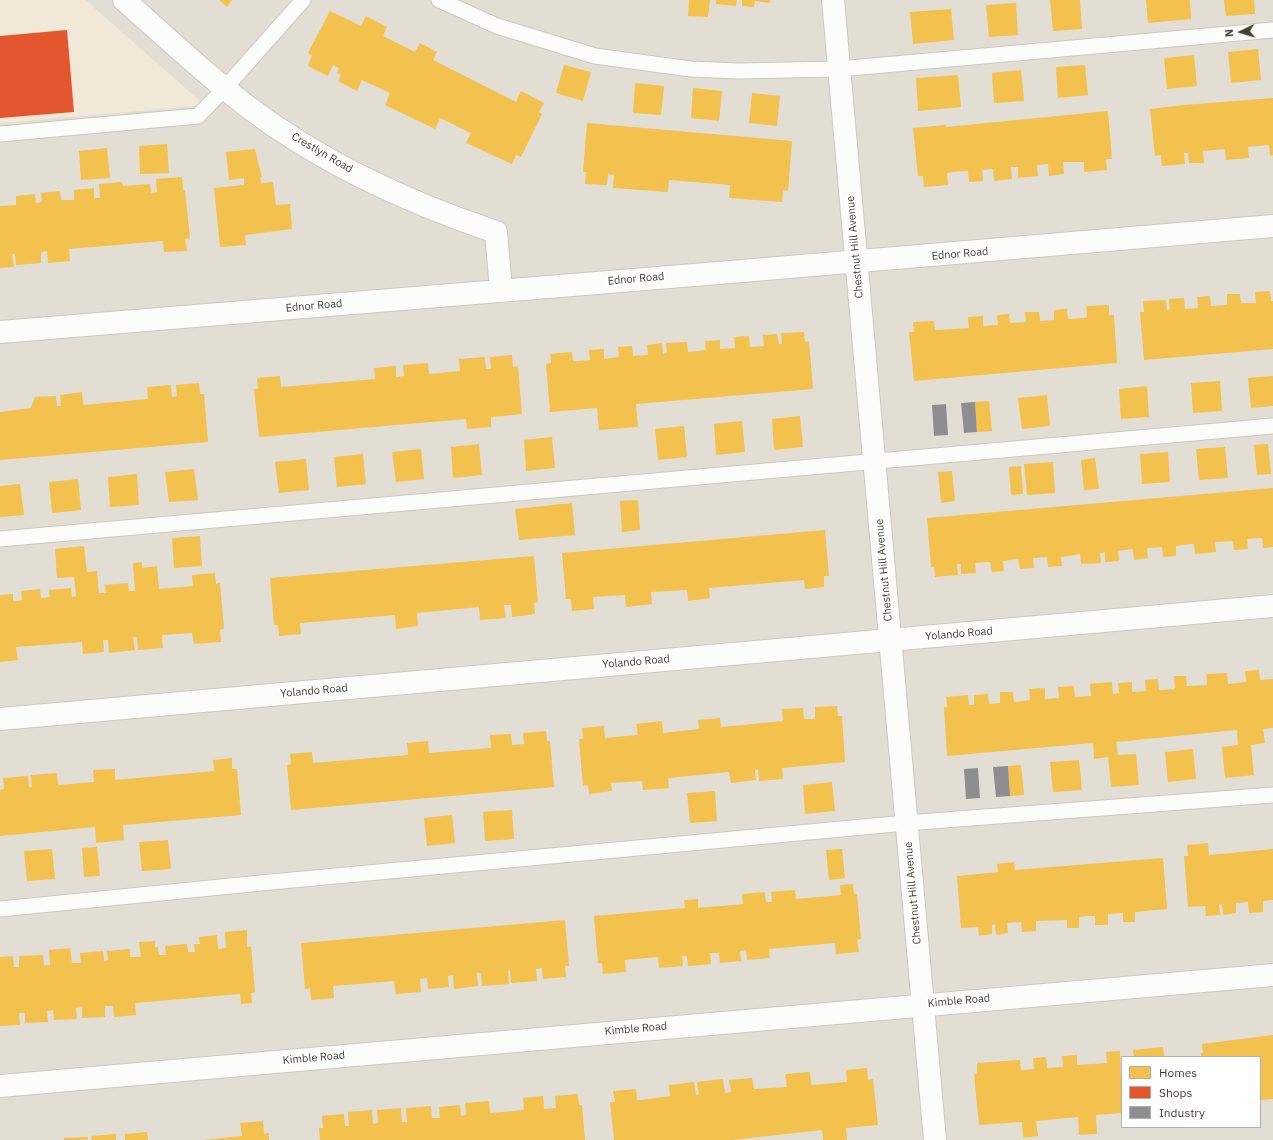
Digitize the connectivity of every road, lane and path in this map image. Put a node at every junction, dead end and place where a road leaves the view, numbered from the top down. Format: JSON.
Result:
{"nodes":[{"id":1,"x":124,"y":0,"type":"edge"},
{"id":2,"x":303,"y":0,"type":"edge"},
{"id":3,"x":439,"y":0,"type":"edge"},
{"id":4,"x":833,"y":0,"type":"edge"},
{"id":5,"x":1273,"y":30,"type":"edge"},
{"id":6,"x":839,"y":69,"type":"junction"},
{"id":7,"x":225,"y":88,"type":"junction"},
{"id":8,"x":0,"y":134,"type":"edge"},
{"id":9,"x":1273,"y":226,"type":"edge"},
{"id":10,"x":856,"y":263,"type":"junction"},
{"id":11,"x":501,"y":290,"type":"junction"},
{"id":12,"x":0,"y":332,"type":"edge"},
{"id":13,"x":1273,"y":426,"type":"edge"},
{"id":14,"x":874,"y":462,"type":"junction"},
{"id":15,"x":0,"y":539,"type":"edge"},
{"id":16,"x":1273,"y":606,"type":"edge"},
{"id":17,"x":890,"y":640,"type":"junction"},
{"id":18,"x":0,"y":719,"type":"edge"},
{"id":19,"x":1273,"y":795,"type":"edge"},
{"id":20,"x":906,"y":824,"type":"junction"},
{"id":21,"x":0,"y":909,"type":"edge"},
{"id":22,"x":1273,"y":974,"type":"edge"},
{"id":23,"x":923,"y":1004,"type":"junction"},
{"id":24,"x":0,"y":1086,"type":"edge"},
{"id":25,"x":935,"y":1140,"type":"edge"}],
"edges":[{"from":1,"to":7,"type":"street","name":"Crestlyn Road"},
{"from":2,"to":7,"type":"lane"},
{"from":3,"to":6,"type":"lane"},
{"from":4,"to":6,"type":"street","name":"Chestnut Hill Avenue"},
{"from":5,"to":6,"type":"lane"},
{"from":6,"to":10,"type":"street","name":"Chestnut Hill Avenue"},
{"from":7,"to":8,"type":"lane"},
{"from":7,"to":11,"type":"street","name":"Crestlyn Road"},
{"from":9,"to":10,"type":"street","name":"Ednor Road"},
{"from":10,"to":11,"type":"street","name":"Ednor Road"},
{"from":10,"to":14,"type":"street","name":"Chestnut Hill Avenue"},
{"from":11,"to":12,"type":"street","name":"Ednor Road"},
{"from":13,"to":14,"type":"lane"},
{"from":14,"to":15,"type":"lane"},
{"from":14,"to":17,"type":"street","name":"Chestnut Hill Avenue"},
{"from":16,"to":17,"type":"street","name":"Yolando Road"},
{"from":17,"to":18,"type":"street","name":"Yolando Road"},
{"from":17,"to":20,"type":"street","name":"Chestnut Hill Avenue"},
{"from":19,"to":20,"type":"lane"},
{"from":20,"to":21,"type":"lane"},
{"from":20,"to":23,"type":"street","name":"Chestnut Hill Avenue"},
{"from":22,"to":23,"type":"street","name":"Kimble Road"},
{"from":23,"to":24,"type":"street","name":"Kimble Road"},
{"from":23,"to":25,"type":"street","name":"Chestnut Hill Avenue"}]}
